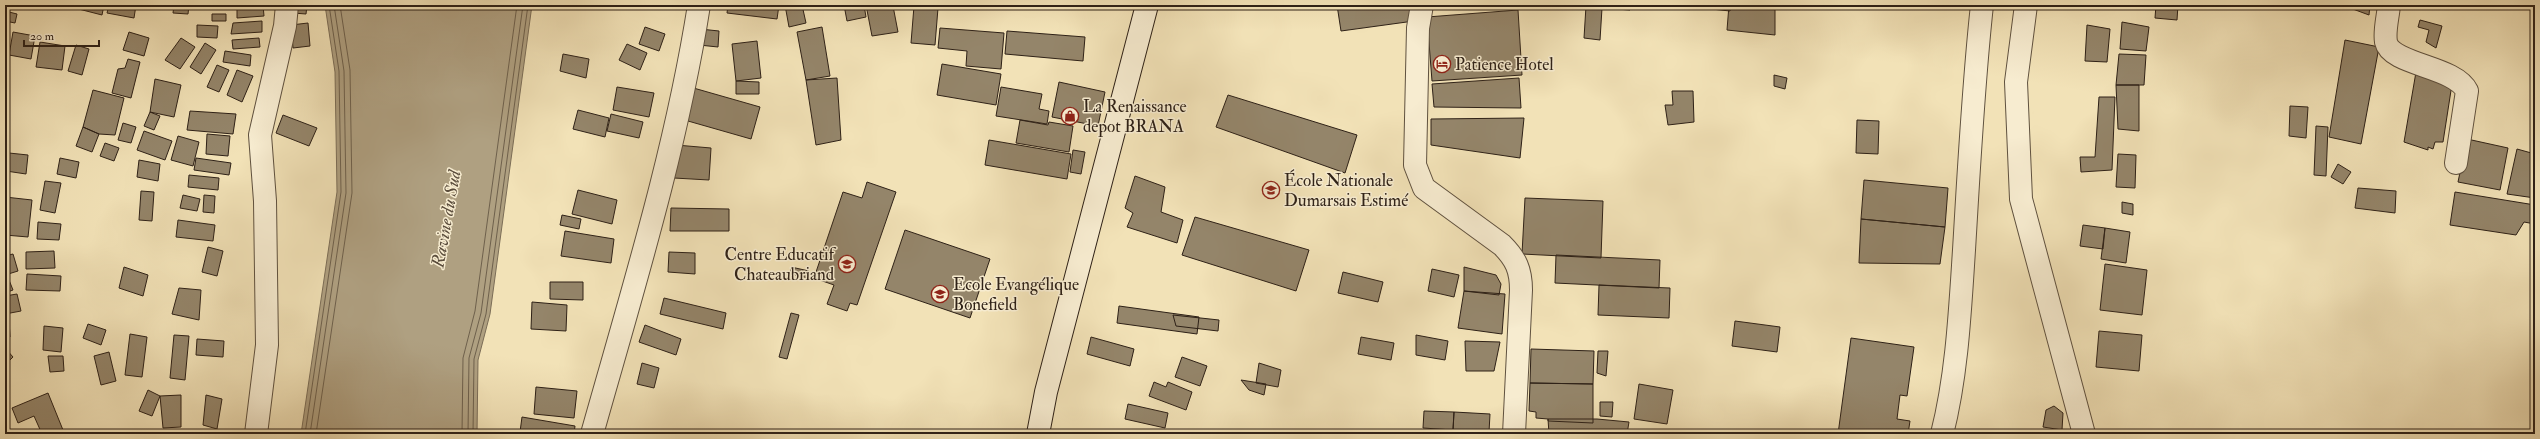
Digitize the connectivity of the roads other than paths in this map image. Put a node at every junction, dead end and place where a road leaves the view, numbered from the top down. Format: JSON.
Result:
{"nodes":[{"id":1,"x":287,"y":5,"type":"edge"},
{"id":2,"x":699,"y":5,"type":"edge"},
{"id":3,"x":1147,"y":5,"type":"edge"},
{"id":4,"x":1422,"y":5,"type":"edge"},
{"id":5,"x":1982,"y":5,"type":"edge"},
{"id":6,"x":2026,"y":5,"type":"edge"},
{"id":7,"x":2389,"y":5,"type":"edge"},
{"id":8,"x":2456,"y":163,"type":"dead end"},
{"id":9,"x":256,"y":434,"type":"edge"},
{"id":10,"x":592,"y":434,"type":"edge"},
{"id":11,"x":1038,"y":434,"type":"edge"},
{"id":12,"x":1514,"y":434,"type":"edge"},
{"id":13,"x":1942,"y":434,"type":"edge"},
{"id":14,"x":2084,"y":434,"type":"edge"}],
"edges":[{"from":1,"to":9,"type":"street"},
{"from":2,"to":10,"type":"street"},
{"from":3,"to":11,"type":"street"},
{"from":4,"to":12,"type":"street"},
{"from":5,"to":13,"type":"street"},
{"from":6,"to":14,"type":"street"},
{"from":7,"to":8,"type":"street"}]}
